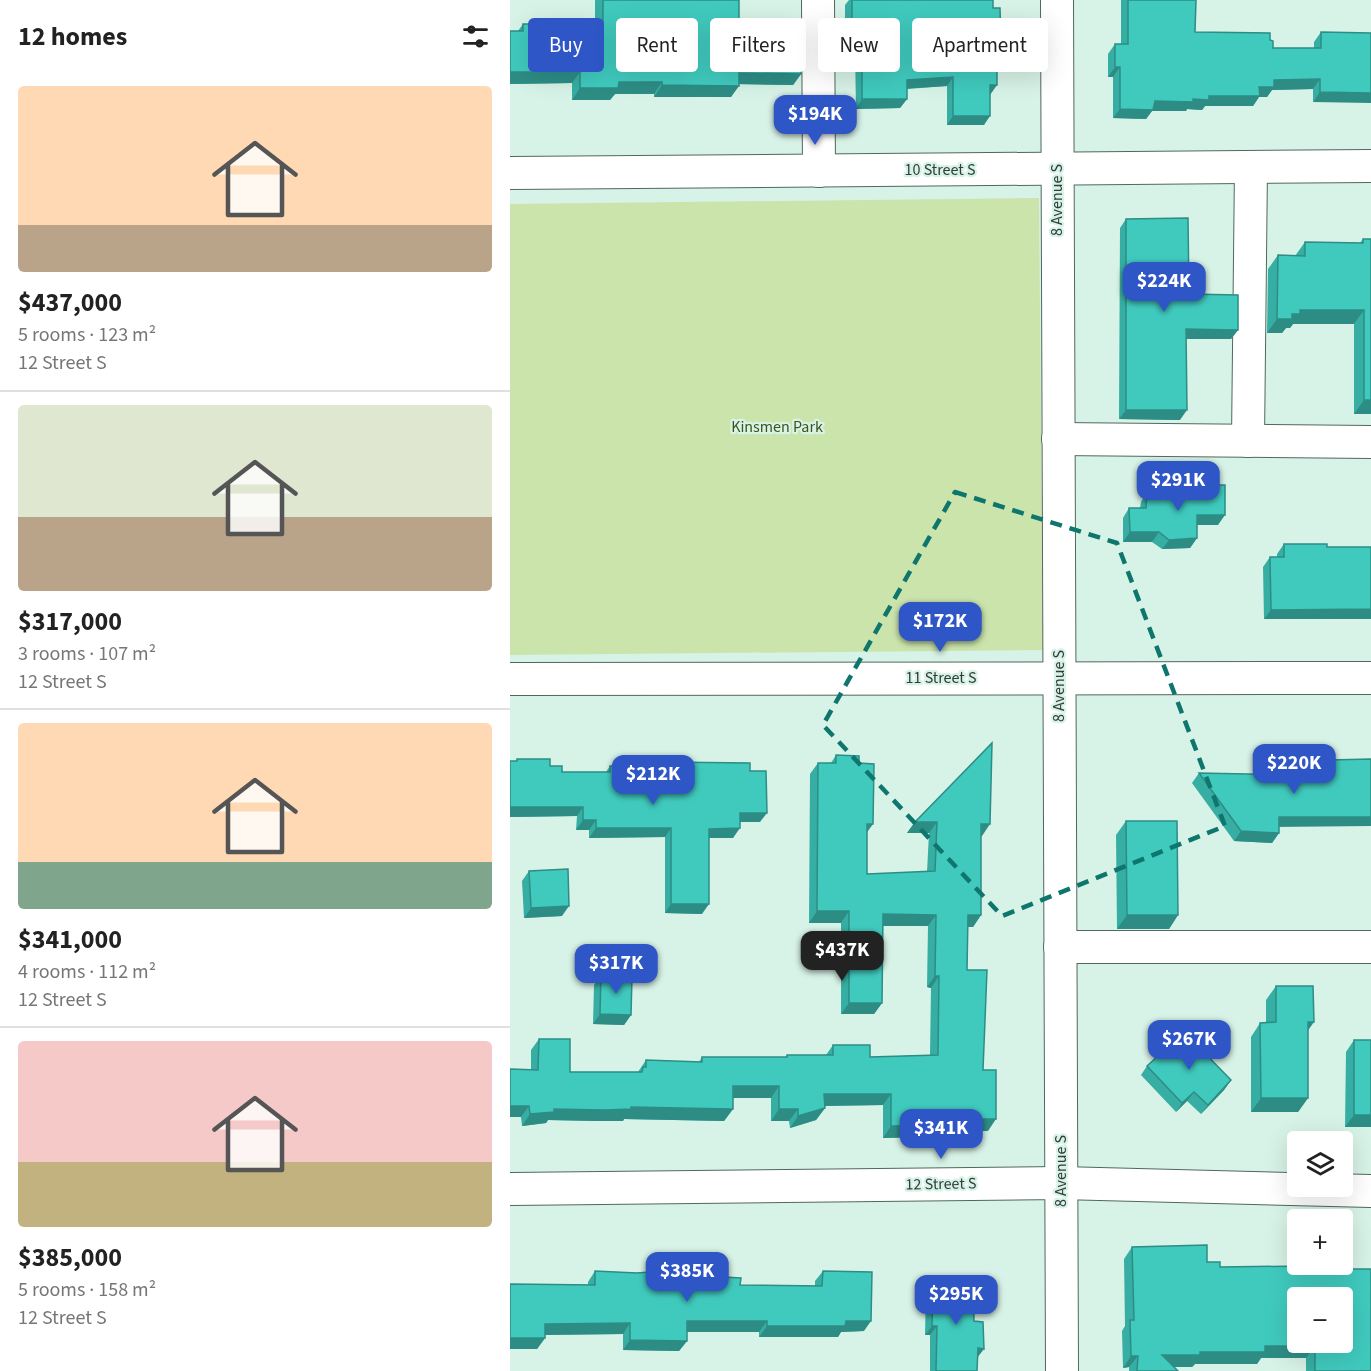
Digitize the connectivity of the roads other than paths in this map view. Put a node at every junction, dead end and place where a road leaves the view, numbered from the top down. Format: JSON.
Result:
{"nodes":[{"id":1,"x":818,"y":0,"type":"edge"},
{"id":2,"x":1057,"y":0,"type":"edge"},
{"id":3,"x":1371,"y":166,"type":"edge"},
{"id":4,"x":1251,"y":167,"type":"junction"},
{"id":5,"x":1057,"y":169,"type":"junction"},
{"id":6,"x":819,"y":171,"type":"junction"},
{"id":7,"x":510,"y":173,"type":"edge"},
{"id":8,"x":1058,"y":439,"type":"junction"},
{"id":9,"x":1248,"y":441,"type":"junction"},
{"id":10,"x":1371,"y":442,"type":"edge"},
{"id":11,"x":1059,"y":678,"type":"junction"},
{"id":12,"x":1371,"y":678,"type":"edge"},
{"id":13,"x":510,"y":679,"type":"edge"},
{"id":14,"x":1060,"y":947,"type":"junction"},
{"id":15,"x":1371,"y":947,"type":"edge"},
{"id":16,"x":1061,"y":1183,"type":"junction"},
{"id":17,"x":510,"y":1189,"type":"edge"},
{"id":18,"x":1371,"y":1191,"type":"edge"},
{"id":19,"x":1062,"y":1371,"type":"edge"}],
"edges":[{"from":1,"to":6,"type":"street"},
{"from":2,"to":5,"type":"street","name":"8 Avenue S"},
{"from":3,"to":4,"type":"street","name":"10 Street S"},
{"from":4,"to":5,"type":"street","name":"10 Street S"},
{"from":4,"to":9,"type":"street"},
{"from":5,"to":6,"type":"street","name":"10 Street S"},
{"from":5,"to":8,"type":"street","name":"8 Avenue S"},
{"from":6,"to":7,"type":"street","name":"10 Street S"},
{"from":8,"to":9,"type":"street"},
{"from":8,"to":11,"type":"street","name":"8 Avenue S"},
{"from":9,"to":10,"type":"street"},
{"from":11,"to":12,"type":"street","name":"11 Street S"},
{"from":11,"to":13,"type":"street","name":"11 Street S"},
{"from":11,"to":14,"type":"street","name":"8 Avenue S"},
{"from":14,"to":15,"type":"street"},
{"from":14,"to":16,"type":"street","name":"8 Avenue S"},
{"from":16,"to":17,"type":"street","name":"12 Street S"},
{"from":16,"to":18,"type":"street","name":"12 Street S"},
{"from":16,"to":19,"type":"street","name":"8 Avenue S"}]}
